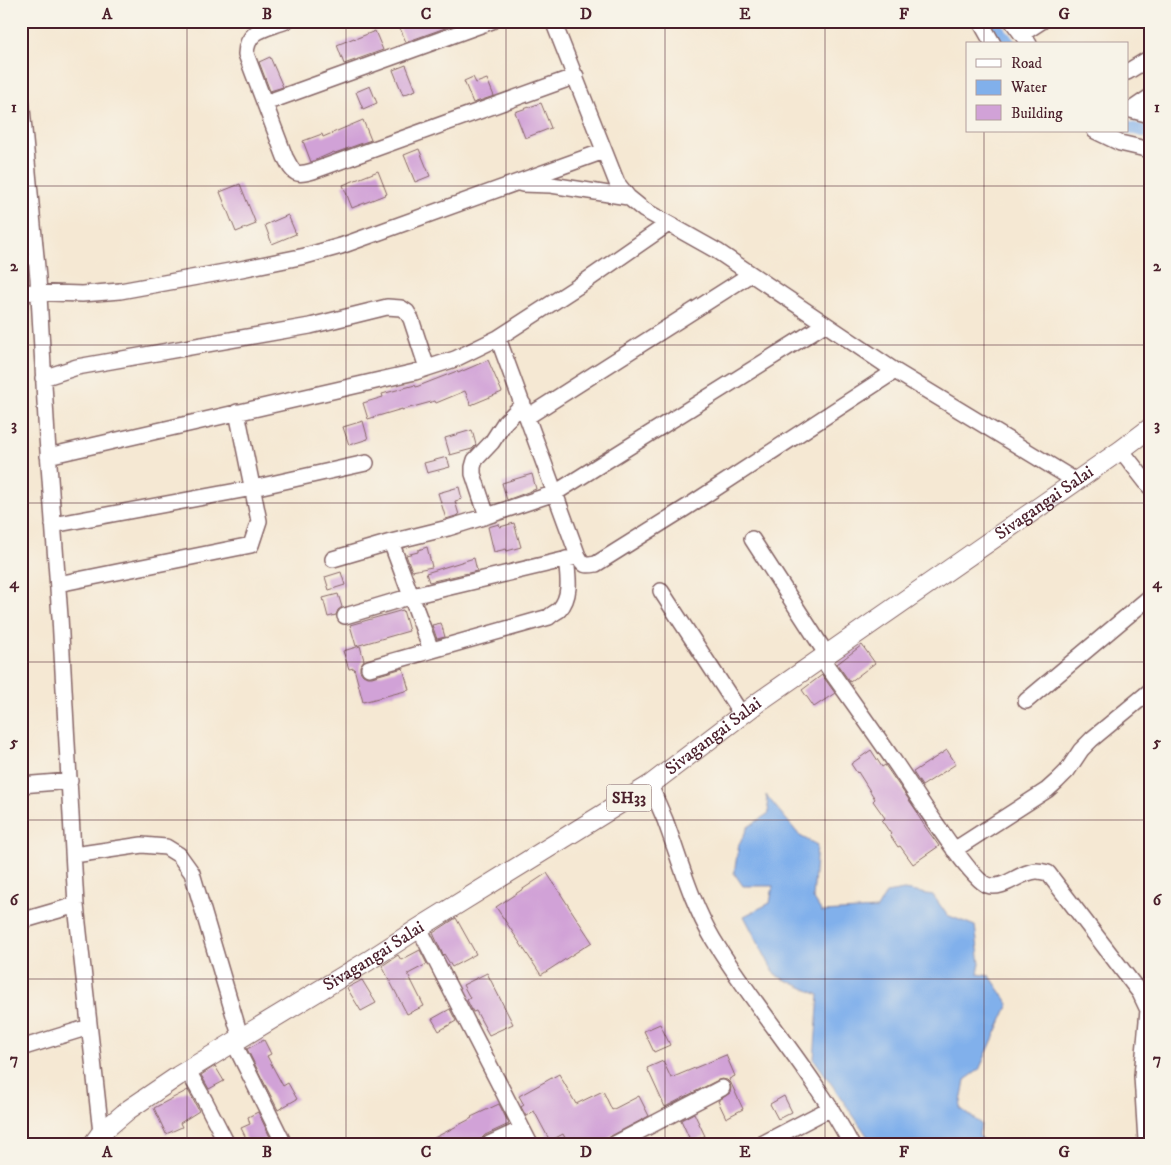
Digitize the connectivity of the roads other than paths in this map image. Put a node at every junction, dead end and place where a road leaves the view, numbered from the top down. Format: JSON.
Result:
{"nodes":[{"id":1,"x":286,"y":21,"type":"edge"},
{"id":2,"x":492,"y":21,"type":"edge"},
{"id":3,"x":553,"y":21,"type":"edge"},
{"id":4,"x":980,"y":21,"type":"edge"},
{"id":5,"x":1012,"y":21,"type":"edge"},
{"id":6,"x":1042,"y":21,"type":"edge"},
{"id":7,"x":1025,"y":39,"type":"edge"},
{"id":8,"x":992,"y":42,"type":"edge"},
{"id":9,"x":1150,"y":58,"type":"edge"},
{"id":10,"x":1128,"y":71,"type":"edge"},
{"id":11,"x":576,"y":76,"type":"junction"},
{"id":12,"x":1150,"y":97,"type":"edge"},
{"id":13,"x":21,"y":98,"type":"edge"},
{"id":14,"x":265,"y":103,"type":"junction"},
{"id":15,"x":1129,"y":110,"type":"edge"},
{"id":16,"x":1150,"y":115,"type":"edge"},
{"id":17,"x":1097,"y":132,"type":"edge"},
{"id":18,"x":1150,"y":150,"type":"edge"},
{"id":19,"x":604,"y":151,"type":"junction"},
{"id":20,"x":516,"y":184,"type":"junction"},
{"id":21,"x":628,"y":197,"type":"junction"},
{"id":22,"x":668,"y":224,"type":"junction"},
{"id":23,"x":751,"y":274,"type":"junction"},
{"id":24,"x":21,"y":292,"type":"edge"},
{"id":25,"x":39,"y":294,"type":"junction"},
{"id":26,"x":825,"y":324,"type":"junction"},
{"id":27,"x":498,"y":338,"type":"junction"},
{"id":28,"x":427,"y":368,"type":"junction"},
{"id":29,"x":895,"y":371,"type":"junction"},
{"id":30,"x":44,"y":378,"type":"junction"},
{"id":31,"x":525,"y":411,"type":"junction"},
{"id":32,"x":237,"y":412,"type":"junction"},
{"id":33,"x":1150,"y":428,"type":"edge"},
{"id":34,"x":1121,"y":450,"type":"junction"},
{"id":35,"x":48,"y":456,"type":"junction"},
{"id":36,"x":366,"y":463,"type":"dead end"},
{"id":37,"x":1076,"y":481,"type":"junction"},
{"id":38,"x":1150,"y":487,"type":"edge"},
{"id":39,"x":253,"y":488,"type":"junction"},
{"id":40,"x":555,"y":493,"type":"junction"},
{"id":41,"x":487,"y":516,"type":"junction"},
{"id":42,"x":53,"y":525,"type":"junction"},
{"id":43,"x":752,"y":539,"type":"dead end"},
{"id":44,"x":391,"y":542,"type":"junction"},
{"id":45,"x":572,"y":558,"type":"junction"},
{"id":46,"x":333,"y":559,"type":"dead end"},
{"id":47,"x":58,"y":584,"type":"junction"},
{"id":48,"x":661,"y":591,"type":"dead end"},
{"id":49,"x":412,"y":596,"type":"junction"},
{"id":50,"x":1150,"y":597,"type":"edge"},
{"id":51,"x":345,"y":616,"type":"dead end"},
{"id":52,"x":431,"y":650,"type":"junction"},
{"id":53,"x":824,"y":657,"type":"junction"},
{"id":54,"x":369,"y":668,"type":"dead end"},
{"id":55,"x":1150,"y":691,"type":"edge"},
{"id":56,"x":1026,"y":701,"type":"dead end"},
{"id":57,"x":742,"y":715,"type":"junction"},
{"id":58,"x":70,"y":781,"type":"junction"},
{"id":59,"x":21,"y":785,"type":"edge"},
{"id":60,"x":650,"y":785,"type":"junction"},
{"id":61,"x":954,"y":850,"type":"junction"},
{"id":62,"x":74,"y":855,"type":"junction"},
{"id":63,"x":76,"y":905,"type":"junction"},
{"id":64,"x":21,"y":921,"type":"edge"},
{"id":65,"x":419,"y":928,"type":"junction"},
{"id":66,"x":89,"y":1027,"type":"junction"},
{"id":67,"x":237,"y":1041,"type":"junction"},
{"id":68,"x":21,"y":1048,"type":"edge"},
{"id":69,"x":188,"y":1070,"type":"junction"},
{"id":70,"x":722,"y":1088,"type":"dead end"},
{"id":71,"x":831,"y":1108,"type":"junction"},
{"id":72,"x":522,"y":1129,"type":"junction"},
{"id":73,"x":99,"y":1140,"type":"edge"},
{"id":74,"x":227,"y":1144,"type":"edge"},
{"id":75,"x":284,"y":1144,"type":"edge"},
{"id":76,"x":489,"y":1144,"type":"edge"},
{"id":77,"x":530,"y":1144,"type":"edge"},
{"id":78,"x":615,"y":1144,"type":"edge"},
{"id":79,"x":762,"y":1144,"type":"edge"},
{"id":80,"x":851,"y":1144,"type":"edge"},
{"id":81,"x":1147,"y":1144,"type":"edge"}],
"edges":[{"from":1,"to":14,"type":"street"},
{"from":2,"to":14,"type":"street"},
{"from":3,"to":11,"type":"street"},
{"from":4,"to":8,"type":"street"},
{"from":5,"to":7,"type":"street"},
{"from":6,"to":7,"type":"street"},
{"from":9,"to":10,"type":"street"},
{"from":11,"to":14,"type":"street"},
{"from":11,"to":19,"type":"street"},
{"from":12,"to":15,"type":"street"},
{"from":13,"to":25,"type":"street"},
{"from":15,"to":16,"type":"street"},
{"from":17,"to":18,"type":"street"},
{"from":19,"to":20,"type":"street"},
{"from":19,"to":21,"type":"street"},
{"from":20,"to":21,"type":"street"},
{"from":20,"to":25,"type":"street"},
{"from":21,"to":22,"type":"street"},
{"from":22,"to":23,"type":"street"},
{"from":22,"to":27,"type":"street"},
{"from":23,"to":26,"type":"street"},
{"from":23,"to":31,"type":"street"},
{"from":24,"to":25,"type":"street"},
{"from":25,"to":30,"type":"street"},
{"from":26,"to":29,"type":"street"},
{"from":26,"to":40,"type":"street"},
{"from":27,"to":28,"type":"street"},
{"from":27,"to":31,"type":"street"},
{"from":28,"to":30,"type":"street"},
{"from":28,"to":32,"type":"street"},
{"from":29,"to":37,"type":"street"},
{"from":29,"to":45,"type":"street"},
{"from":30,"to":35,"type":"street"},
{"from":31,"to":40,"type":"street"},
{"from":31,"to":41,"type":"street"},
{"from":32,"to":35,"type":"street"},
{"from":32,"to":39,"type":"street"},
{"from":33,"to":34,"type":"main road","name":"Sivagangai Salai","number":"SH33"},
{"from":34,"to":37,"type":"main road","name":"Sivagangai Salai","number":"SH33"},
{"from":34,"to":38,"type":"street"},
{"from":35,"to":42,"type":"street"},
{"from":36,"to":39,"type":"street"},
{"from":37,"to":53,"type":"main road","name":"Sivagangai Salai","number":"SH33"},
{"from":39,"to":42,"type":"street"},
{"from":39,"to":47,"type":"street"},
{"from":40,"to":41,"type":"street"},
{"from":40,"to":45,"type":"street"},
{"from":41,"to":44,"type":"street"},
{"from":42,"to":47,"type":"street"},
{"from":43,"to":53,"type":"street"},
{"from":44,"to":46,"type":"street"},
{"from":44,"to":49,"type":"street"},
{"from":45,"to":49,"type":"street"},
{"from":45,"to":52,"type":"street"},
{"from":47,"to":58,"type":"street"},
{"from":48,"to":57,"type":"street"},
{"from":49,"to":51,"type":"street"},
{"from":49,"to":52,"type":"street"},
{"from":50,"to":56,"type":"street"},
{"from":52,"to":54,"type":"street"},
{"from":53,"to":57,"type":"main road","name":"Sivagangai Salai","number":"SH33"},
{"from":53,"to":61,"type":"street"},
{"from":55,"to":61,"type":"street"},
{"from":57,"to":60,"type":"main road","name":"Sivagangai Salai","number":"SH33"},
{"from":58,"to":59,"type":"street"},
{"from":58,"to":62,"type":"street"},
{"from":60,"to":65,"type":"main road","name":"Sivagangai Salai","number":"SH33"},
{"from":60,"to":71,"type":"street"},
{"from":61,"to":81,"type":"street"},
{"from":62,"to":63,"type":"street"},
{"from":62,"to":67,"type":"street"},
{"from":63,"to":64,"type":"street"},
{"from":63,"to":66,"type":"street"},
{"from":65,"to":67,"type":"main road","name":"Sivagangai Salai","number":"SH33"},
{"from":65,"to":72,"type":"street"},
{"from":66,"to":68,"type":"street"},
{"from":66,"to":73,"type":"street"},
{"from":67,"to":69,"type":"main road","name":"Sivagangai Salai","number":"SH33"},
{"from":67,"to":75,"type":"street"},
{"from":69,"to":73,"type":"main road","name":"Sivagangai Salai","number":"SH33"},
{"from":69,"to":74,"type":"street"},
{"from":70,"to":78,"type":"street"},
{"from":71,"to":79,"type":"street"},
{"from":71,"to":80,"type":"street"},
{"from":72,"to":76,"type":"street"},
{"from":72,"to":77,"type":"street"}]}
